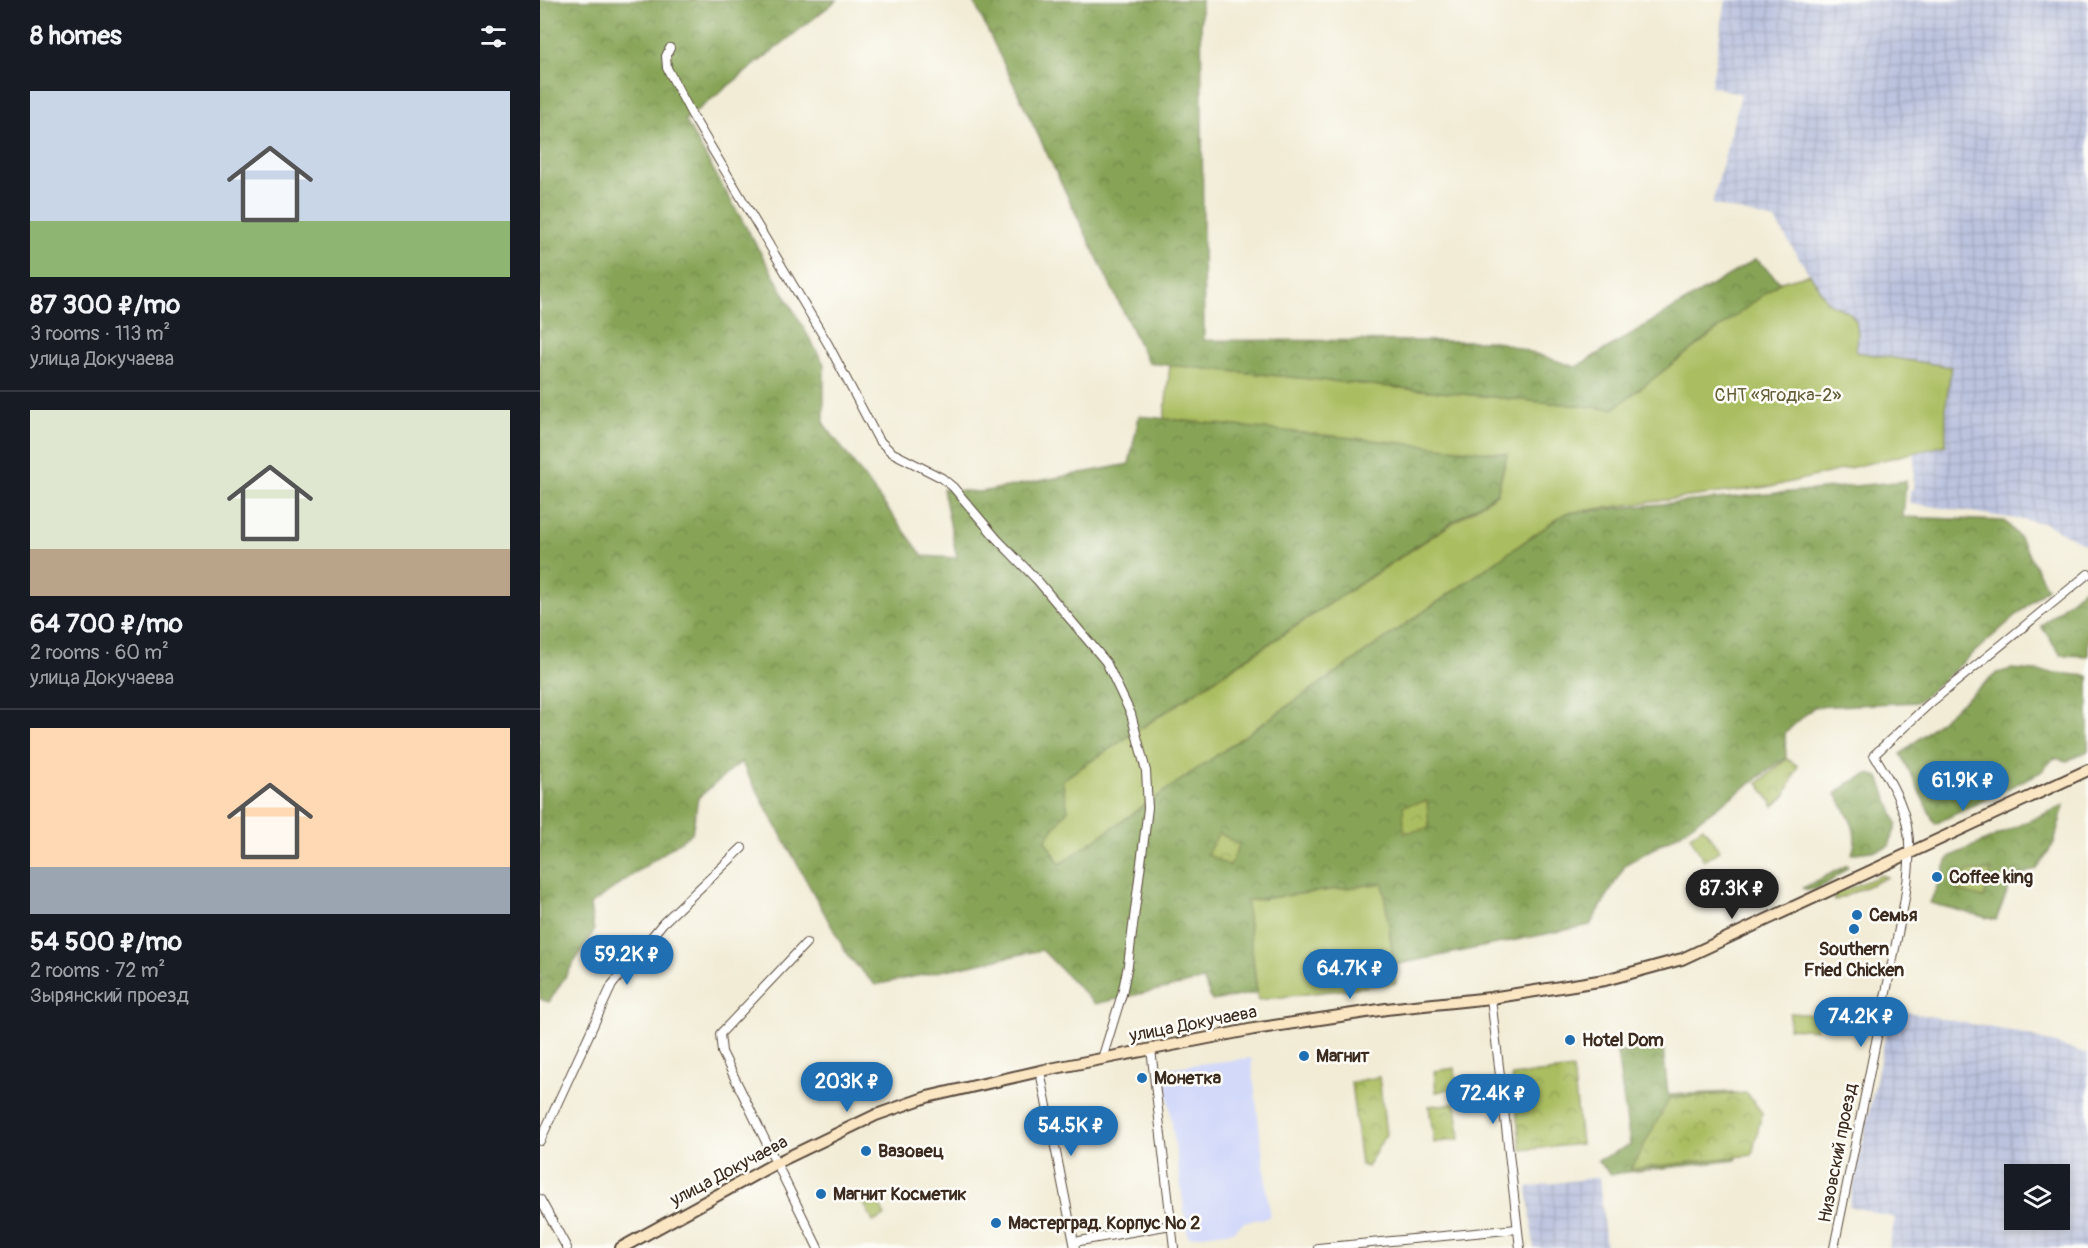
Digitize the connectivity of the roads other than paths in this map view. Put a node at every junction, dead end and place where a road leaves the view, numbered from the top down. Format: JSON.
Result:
{"nodes":[{"id":1,"x":670,"y":48,"type":"dead end"},
{"id":2,"x":2088,"y":574,"type":"edge"},
{"id":3,"x":2088,"y":770,"type":"edge"},
{"id":4,"x":742,"y":848,"type":"dead end"},
{"id":5,"x":1911,"y":851,"type":"junction"},
{"id":6,"x":806,"y":943,"type":"dead end"},
{"id":7,"x":1491,"y":998,"type":"junction"},
{"id":8,"x":1151,"y":1049,"type":"junction"},
{"id":9,"x":1102,"y":1059,"type":"junction"},
{"id":10,"x":1040,"y":1071,"type":"junction"},
{"id":11,"x":540,"y":1141,"type":"edge"},
{"id":12,"x":777,"y":1163,"type":"junction"},
{"id":13,"x":540,"y":1199,"type":"edge"},
{"id":14,"x":1171,"y":1225,"type":"junction"},
{"id":15,"x":1517,"y":1229,"type":"junction"},
{"id":16,"x":1075,"y":1245,"type":"edge"},
{"id":17,"x":567,"y":1248,"type":"edge"},
{"id":18,"x":621,"y":1248,"type":"edge"},
{"id":19,"x":818,"y":1248,"type":"edge"},
{"id":20,"x":1174,"y":1248,"type":"edge"},
{"id":21,"x":1318,"y":1248,"type":"edge"},
{"id":22,"x":1520,"y":1248,"type":"edge"},
{"id":23,"x":1834,"y":1248,"type":"edge"}],
"edges":[{"from":1,"to":9,"type":"street"},
{"from":2,"to":5,"type":"street","name":"Низовский проезд"},
{"from":3,"to":5,"type":"main road","name":"улица Докучаева"},
{"from":4,"to":11,"type":"street"},
{"from":5,"to":7,"type":"main road","name":"улица Докучаева"},
{"from":5,"to":23,"type":"street","name":"Низовский проезд"},
{"from":6,"to":12,"type":"street"},
{"from":7,"to":8,"type":"main road","name":"улица Докучаева"},
{"from":7,"to":15,"type":"street"},
{"from":8,"to":9,"type":"main road","name":"улица Докучаева"},
{"from":8,"to":14,"type":"street"},
{"from":9,"to":10,"type":"main road","name":"улица Докучаева"},
{"from":10,"to":12,"type":"main road","name":"улица Докучаева"},
{"from":10,"to":16,"type":"street"},
{"from":12,"to":18,"type":"main road","name":"улица Докучаева"},
{"from":12,"to":19,"type":"street"},
{"from":13,"to":17,"type":"street"},
{"from":14,"to":16,"type":"street"},
{"from":14,"to":20,"type":"street"},
{"from":15,"to":21,"type":"street"},
{"from":15,"to":22,"type":"street"}]}
